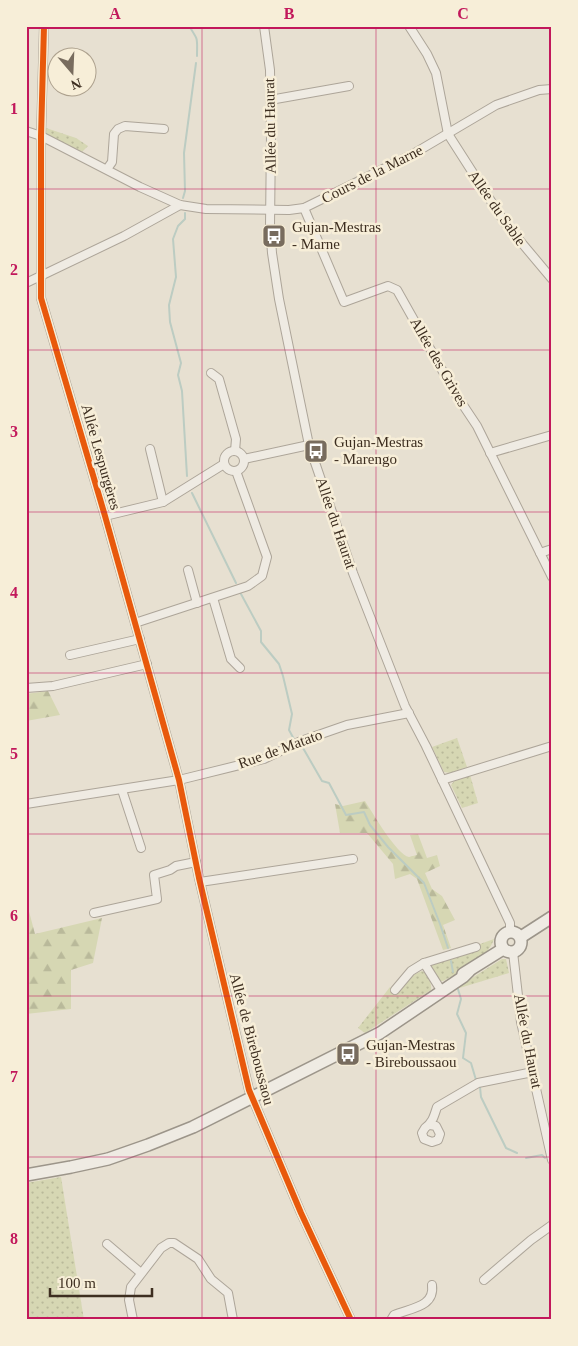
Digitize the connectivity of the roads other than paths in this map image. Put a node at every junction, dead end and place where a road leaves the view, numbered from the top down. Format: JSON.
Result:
{"nodes":[{"id":1,"x":44,"y":26,"type":"edge"},
{"id":2,"x":264,"y":26,"type":"edge"},
{"id":3,"x":408,"y":26,"type":"edge"},
{"id":4,"x":349,"y":86,"type":"dead end"},
{"id":5,"x":552,"y":89,"type":"edge"},
{"id":6,"x":270,"y":100,"type":"junction"},
{"id":7,"x":164,"y":129,"type":"dead end"},
{"id":8,"x":26,"y":131,"type":"edge"},
{"id":9,"x":448,"y":134,"type":"junction"},
{"id":10,"x":41,"y":136,"type":"junction"},
{"id":11,"x":107,"y":169,"type":"junction"},
{"id":12,"x":180,"y":205,"type":"junction"},
{"id":13,"x":304,"y":208,"type":"junction"},
{"id":14,"x":271,"y":210,"type":"junction"},
{"id":15,"x":42,"y":276,"type":"junction"},
{"id":16,"x":552,"y":279,"type":"edge"},
{"id":17,"x":26,"y":283,"type":"edge"},
{"id":18,"x":211,"y":372,"type":"dead end"},
{"id":19,"x":552,"y":435,"type":"edge"},
{"id":20,"x":309,"y":445,"type":"junction"},
{"id":21,"x":150,"y":449,"type":"dead end"},
{"id":22,"x":234,"y":451,"type":"junction"},
{"id":23,"x":490,"y":453,"type":"junction"},
{"id":24,"x":244,"y":459,"type":"junction"},
{"id":25,"x":224,"y":464,"type":"junction"},
{"id":26,"x":236,"y":471,"type":"junction"},
{"id":27,"x":163,"y":502,"type":"junction"},
{"id":28,"x":105,"y":516,"type":"junction"},
{"id":29,"x":552,"y":549,"type":"edge"},
{"id":30,"x":540,"y":553,"type":"junction"},
{"id":31,"x":188,"y":570,"type":"dead end"},
{"id":32,"x":552,"y":577,"type":"edge"},
{"id":33,"x":213,"y":598,"type":"junction"},
{"id":34,"x":197,"y":603,"type":"junction"},
{"id":35,"x":135,"y":623,"type":"junction"},
{"id":36,"x":140,"y":640,"type":"junction"},
{"id":37,"x":70,"y":656,"type":"dead end"},
{"id":38,"x":147,"y":664,"type":"junction"},
{"id":39,"x":240,"y":668,"type":"dead end"},
{"id":40,"x":26,"y":688,"type":"edge"},
{"id":41,"x":409,"y":714,"type":"junction"},
{"id":42,"x":552,"y":746,"type":"edge"},
{"id":43,"x":178,"y":780,"type":"junction"},
{"id":44,"x":442,"y":780,"type":"junction"},
{"id":45,"x":122,"y":790,"type":"junction"},
{"id":46,"x":26,"y":804,"type":"edge"},
{"id":47,"x":141,"y":848,"type":"dead end"},
{"id":48,"x":354,"y":859,"type":"dead end"},
{"id":49,"x":196,"y":862,"type":"junction"},
{"id":50,"x":200,"y":882,"type":"junction"},
{"id":51,"x":94,"y":913,"type":"dead end"},
{"id":52,"x":552,"y":917,"type":"edge"},
{"id":53,"x":516,"y":934,"type":"junction"},
{"id":54,"x":476,"y":947,"type":"dead end"},
{"id":55,"x":508,"y":950,"type":"junction"},
{"id":56,"x":424,"y":963,"type":"junction"},
{"id":57,"x":441,"y":989,"type":"junction"},
{"id":58,"x":394,"y":990,"type":"dead end"},
{"id":59,"x":533,"y":1072,"type":"junction"},
{"id":60,"x":252,"y":1098,"type":"junction"},
{"id":61,"x":430,"y":1125,"type":"dead end"},
{"id":62,"x":552,"y":1160,"type":"edge"},
{"id":63,"x":26,"y":1175,"type":"edge"},
{"id":64,"x":552,"y":1225,"type":"edge"},
{"id":65,"x":106,"y":1244,"type":"dead end"},
{"id":66,"x":141,"y":1273,"type":"junction"},
{"id":67,"x":484,"y":1280,"type":"dead end"},
{"id":68,"x":432,"y":1285,"type":"dead end"},
{"id":69,"x":132,"y":1320,"type":"edge"},
{"id":70,"x":234,"y":1320,"type":"edge"},
{"id":71,"x":351,"y":1320,"type":"edge"},
{"id":72,"x":391,"y":1320,"type":"edge"}],
"edges":[{"from":1,"to":10,"type":"street","name":"Allée Lespurgères"},
{"from":2,"to":6,"type":"street","name":"Allée du Haurat"},
{"from":3,"to":9,"type":"street"},
{"from":4,"to":6,"type":"street"},
{"from":5,"to":9,"type":"street","name":"Cours de la Marne"},
{"from":6,"to":14,"type":"street","name":"Allée du Haurat"},
{"from":7,"to":11,"type":"street"},
{"from":8,"to":10,"type":"street","name":"Cours de la Marne"},
{"from":9,"to":13,"type":"street","name":"Cours de la Marne"},
{"from":9,"to":16,"type":"street","name":"Allée du Sable"},
{"from":10,"to":11,"type":"street","name":"Cours de la Marne"},
{"from":10,"to":15,"type":"street","name":"Allée Lespurgères"},
{"from":11,"to":12,"type":"street","name":"Cours de la Marne"},
{"from":12,"to":14,"type":"street","name":"Cours de la Marne"},
{"from":12,"to":15,"type":"street"},
{"from":13,"to":14,"type":"street","name":"Cours de la Marne"},
{"from":13,"to":23,"type":"street","name":"Allée des Grives"},
{"from":14,"to":20,"type":"street","name":"Allée du Haurat"},
{"from":15,"to":17,"type":"street"},
{"from":15,"to":28,"type":"street","name":"Allée Lespurgères"},
{"from":18,"to":22,"type":"street"},
{"from":19,"to":23,"type":"street"},
{"from":20,"to":24,"type":"street"},
{"from":20,"to":41,"type":"street","name":"Allée du Haurat"},
{"from":21,"to":27,"type":"street"},
{"from":22,"to":24,"type":"street"},
{"from":22,"to":25,"type":"street"},
{"from":23,"to":30,"type":"street","name":"Allée des Grives"},
{"from":24,"to":26,"type":"street"},
{"from":25,"to":26,"type":"street"},
{"from":25,"to":27,"type":"street"},
{"from":26,"to":33,"type":"street"},
{"from":27,"to":28,"type":"street"},
{"from":28,"to":35,"type":"street","name":"Allée Lespurgères"},
{"from":29,"to":30,"type":"street"},
{"from":30,"to":32,"type":"street","name":"Allée des Grives"},
{"from":31,"to":34,"type":"street"},
{"from":33,"to":34,"type":"street"},
{"from":33,"to":39,"type":"street"},
{"from":34,"to":35,"type":"street"},
{"from":35,"to":36,"type":"street","name":"Allée Lespurgères"},
{"from":36,"to":37,"type":"street"},
{"from":36,"to":38,"type":"street","name":"Allée Lespurgères"},
{"from":38,"to":40,"type":"street"},
{"from":38,"to":43,"type":"street","name":"Allée Lespurgères"},
{"from":41,"to":43,"type":"street","name":"Rue de Matato"},
{"from":41,"to":44,"type":"street","name":"Allée du Haurat"},
{"from":42,"to":44,"type":"street"},
{"from":43,"to":45,"type":"street","name":"Rue de Matato"},
{"from":43,"to":49,"type":"street","name":"Allée de Bireboussaou"},
{"from":44,"to":53,"type":"street","name":"Allée du Haurat"},
{"from":45,"to":46,"type":"street","name":"Rue de Matato"},
{"from":45,"to":47,"type":"street"},
{"from":48,"to":50,"type":"street"},
{"from":49,"to":50,"type":"street","name":"Allée de Bireboussaou"},
{"from":49,"to":51,"type":"street"},
{"from":50,"to":60,"type":"street","name":"Allée de Bireboussaou"},
{"from":52,"to":53,"type":"main road"},
{"from":53,"to":55,"type":"main road"},
{"from":53,"to":55,"type":"main road"},
{"from":54,"to":56,"type":"street"},
{"from":55,"to":57,"type":"main road"},
{"from":55,"to":59,"type":"street","name":"Allée du Haurat"},
{"from":56,"to":57,"type":"street"},
{"from":56,"to":58,"type":"street"},
{"from":57,"to":60,"type":"main road"},
{"from":59,"to":61,"type":"street"},
{"from":59,"to":62,"type":"street","name":"Allée du Haurat"},
{"from":60,"to":63,"type":"main road"},
{"from":60,"to":71,"type":"street","name":"Allée de Bireboussaou"},
{"from":64,"to":67,"type":"street"},
{"from":65,"to":66,"type":"street"},
{"from":66,"to":69,"type":"street"},
{"from":66,"to":70,"type":"street"},
{"from":68,"to":72,"type":"street"}]}
